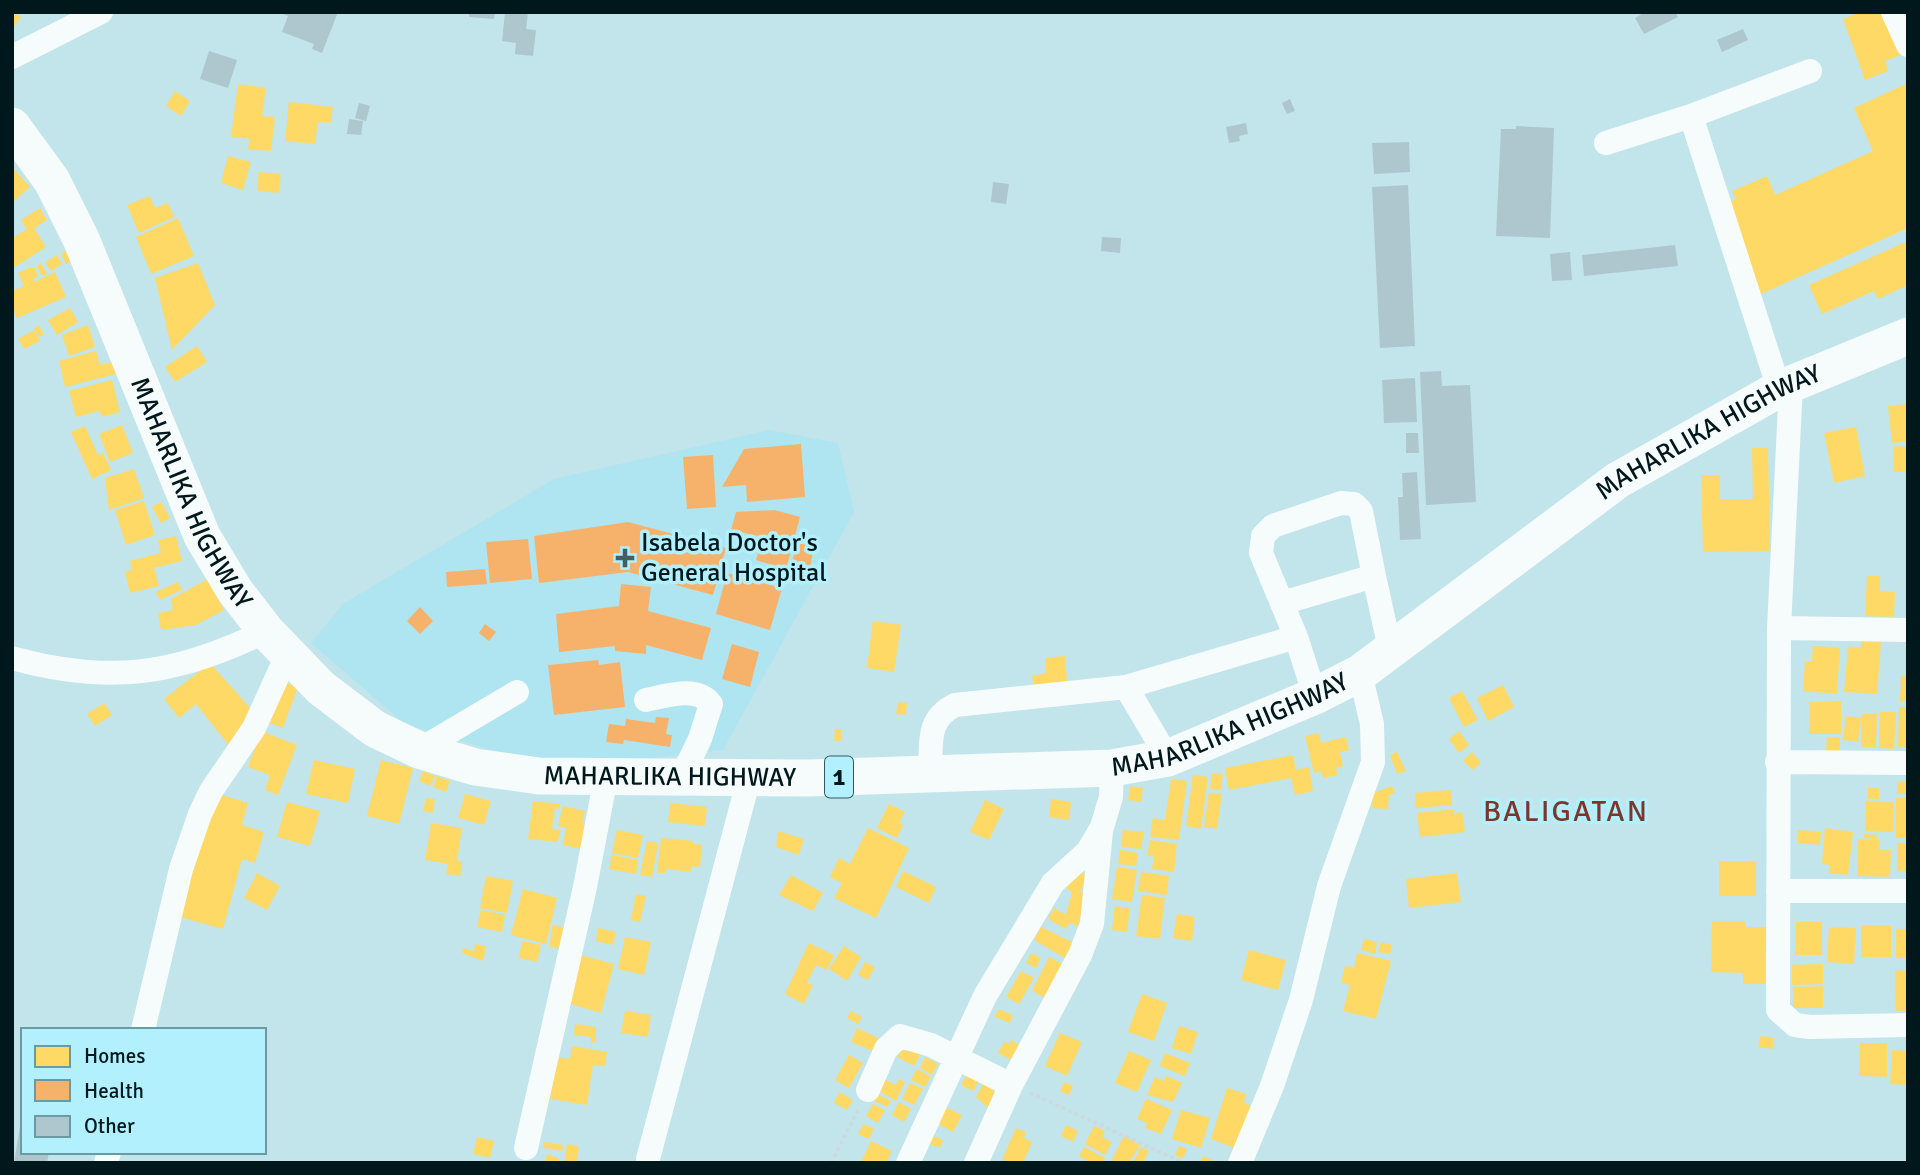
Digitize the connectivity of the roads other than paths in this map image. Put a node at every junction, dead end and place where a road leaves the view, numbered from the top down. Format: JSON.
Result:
{"nodes":[{"id":1,"x":101,"y":12,"type":"edge"},
{"id":2,"x":1893,"y":12,"type":"edge"},
{"id":3,"x":1908,"y":45,"type":"edge"},
{"id":4,"x":12,"y":57,"type":"edge"},
{"id":5,"x":1810,"y":71,"type":"dead end"},
{"id":6,"x":1692,"y":116,"type":"junction"},
{"id":7,"x":12,"y":126,"type":"edge"},
{"id":8,"x":1606,"y":143,"type":"dead end"},
{"id":9,"x":1908,"y":335,"type":"edge"},
{"id":10,"x":1785,"y":387,"type":"junction"},
{"id":11,"x":1374,"y":576,"type":"junction"},
{"id":12,"x":1282,"y":603,"type":"junction"},
{"id":13,"x":1779,"y":628,"type":"junction"},
{"id":14,"x":1908,"y":630,"type":"edge"},
{"id":15,"x":1296,"y":637,"type":"junction"},
{"id":16,"x":277,"y":642,"type":"junction"},
{"id":17,"x":1390,"y":649,"type":"junction"},
{"id":18,"x":12,"y":658,"type":"edge"},
{"id":19,"x":1360,"y":673,"type":"junction"},
{"id":20,"x":1126,"y":687,"type":"junction"},
{"id":21,"x":517,"y":692,"type":"dead end"},
{"id":22,"x":1315,"y":696,"type":"junction"},
{"id":23,"x":646,"y":701,"type":"dead end"},
{"id":24,"x":419,"y":750,"type":"junction"},
{"id":25,"x":1168,"y":758,"type":"junction"},
{"id":26,"x":1777,"y":762,"type":"junction"},
{"id":27,"x":1908,"y":763,"type":"edge"},
{"id":28,"x":1112,"y":768,"type":"junction"},
{"id":29,"x":930,"y":774,"type":"junction"},
{"id":30,"x":606,"y":777,"type":"junction"},
{"id":31,"x":681,"y":778,"type":"junction"},
{"id":32,"x":749,"y":778,"type":"junction"},
{"id":33,"x":1102,"y":827,"type":"junction"},
{"id":34,"x":1778,"y":891,"type":"junction"},
{"id":35,"x":1908,"y":891,"type":"edge"},
{"id":36,"x":1908,"y":1026,"type":"edge"},
{"id":37,"x":143,"y":1028,"type":"edge"},
{"id":38,"x":957,"y":1059,"type":"junction"},
{"id":39,"x":1011,"y":1085,"type":"junction"},
{"id":40,"x":868,"y":1090,"type":"road end"},
{"id":41,"x":526,"y":1148,"type":"dead end"},
{"id":42,"x":648,"y":1159,"type":"dead end"},
{"id":43,"x":908,"y":1163,"type":"edge"},
{"id":44,"x":976,"y":1163,"type":"edge"},
{"id":45,"x":1240,"y":1163,"type":"edge"}],
"edges":[{"from":1,"to":4,"type":"street"},
{"from":2,"to":3,"type":"street"},
{"from":5,"to":6,"type":"street"},
{"from":6,"to":8,"type":"street"},
{"from":6,"to":10,"type":"street"},
{"from":7,"to":16,"type":"highway","name":"MAHARLIKA HIGHWAY","number":"1"},
{"from":9,"to":10,"type":"highway","name":"MAHARLIKA HIGHWAY","number":"1"},
{"from":10,"to":13,"type":"street"},
{"from":10,"to":17,"type":"highway","name":"MAHARLIKA HIGHWAY","number":"1"},
{"from":11,"to":12,"type":"street"},
{"from":11,"to":12,"type":"street"},
{"from":11,"to":17,"type":"street"},
{"from":12,"to":15,"type":"street"},
{"from":13,"to":14,"type":"street"},
{"from":13,"to":26,"type":"street"},
{"from":15,"to":20,"type":"street"},
{"from":15,"to":22,"type":"street"},
{"from":16,"to":18,"type":"street"},
{"from":16,"to":24,"type":"highway","name":"MAHARLIKA HIGHWAY","number":"1"},
{"from":16,"to":37,"type":"street"},
{"from":17,"to":19,"type":"highway","name":"MAHARLIKA HIGHWAY","number":"1"},
{"from":19,"to":22,"type":"highway","name":"MAHARLIKA HIGHWAY","number":"1"},
{"from":19,"to":45,"type":"street"},
{"from":20,"to":25,"type":"street"},
{"from":20,"to":29,"type":"street"},
{"from":21,"to":24,"type":"street"},
{"from":22,"to":25,"type":"highway","name":"MAHARLIKA HIGHWAY","number":"1"},
{"from":23,"to":31,"type":"street"},
{"from":24,"to":30,"type":"highway","name":"MAHARLIKA HIGHWAY","number":"1"},
{"from":25,"to":28,"type":"highway","name":"MAHARLIKA HIGHWAY","number":"1"},
{"from":26,"to":27,"type":"street"},
{"from":26,"to":34,"type":"street"},
{"from":28,"to":29,"type":"highway","name":"MAHARLIKA HIGHWAY","number":"1"},
{"from":28,"to":33,"type":"street"},
{"from":29,"to":32,"type":"highway","name":"MAHARLIKA HIGHWAY","number":"1"},
{"from":30,"to":31,"type":"highway","name":"MAHARLIKA HIGHWAY","number":"1"},
{"from":30,"to":41,"type":"street"},
{"from":31,"to":32,"type":"highway","name":"MAHARLIKA HIGHWAY","number":"1"},
{"from":32,"to":42,"type":"street"},
{"from":33,"to":38,"type":"street"},
{"from":33,"to":39,"type":"street"},
{"from":34,"to":35,"type":"street"},
{"from":34,"to":36,"type":"street"},
{"from":38,"to":39,"type":"street"},
{"from":38,"to":40,"type":"street"},
{"from":38,"to":43,"type":"street"},
{"from":39,"to":44,"type":"street"}]}
